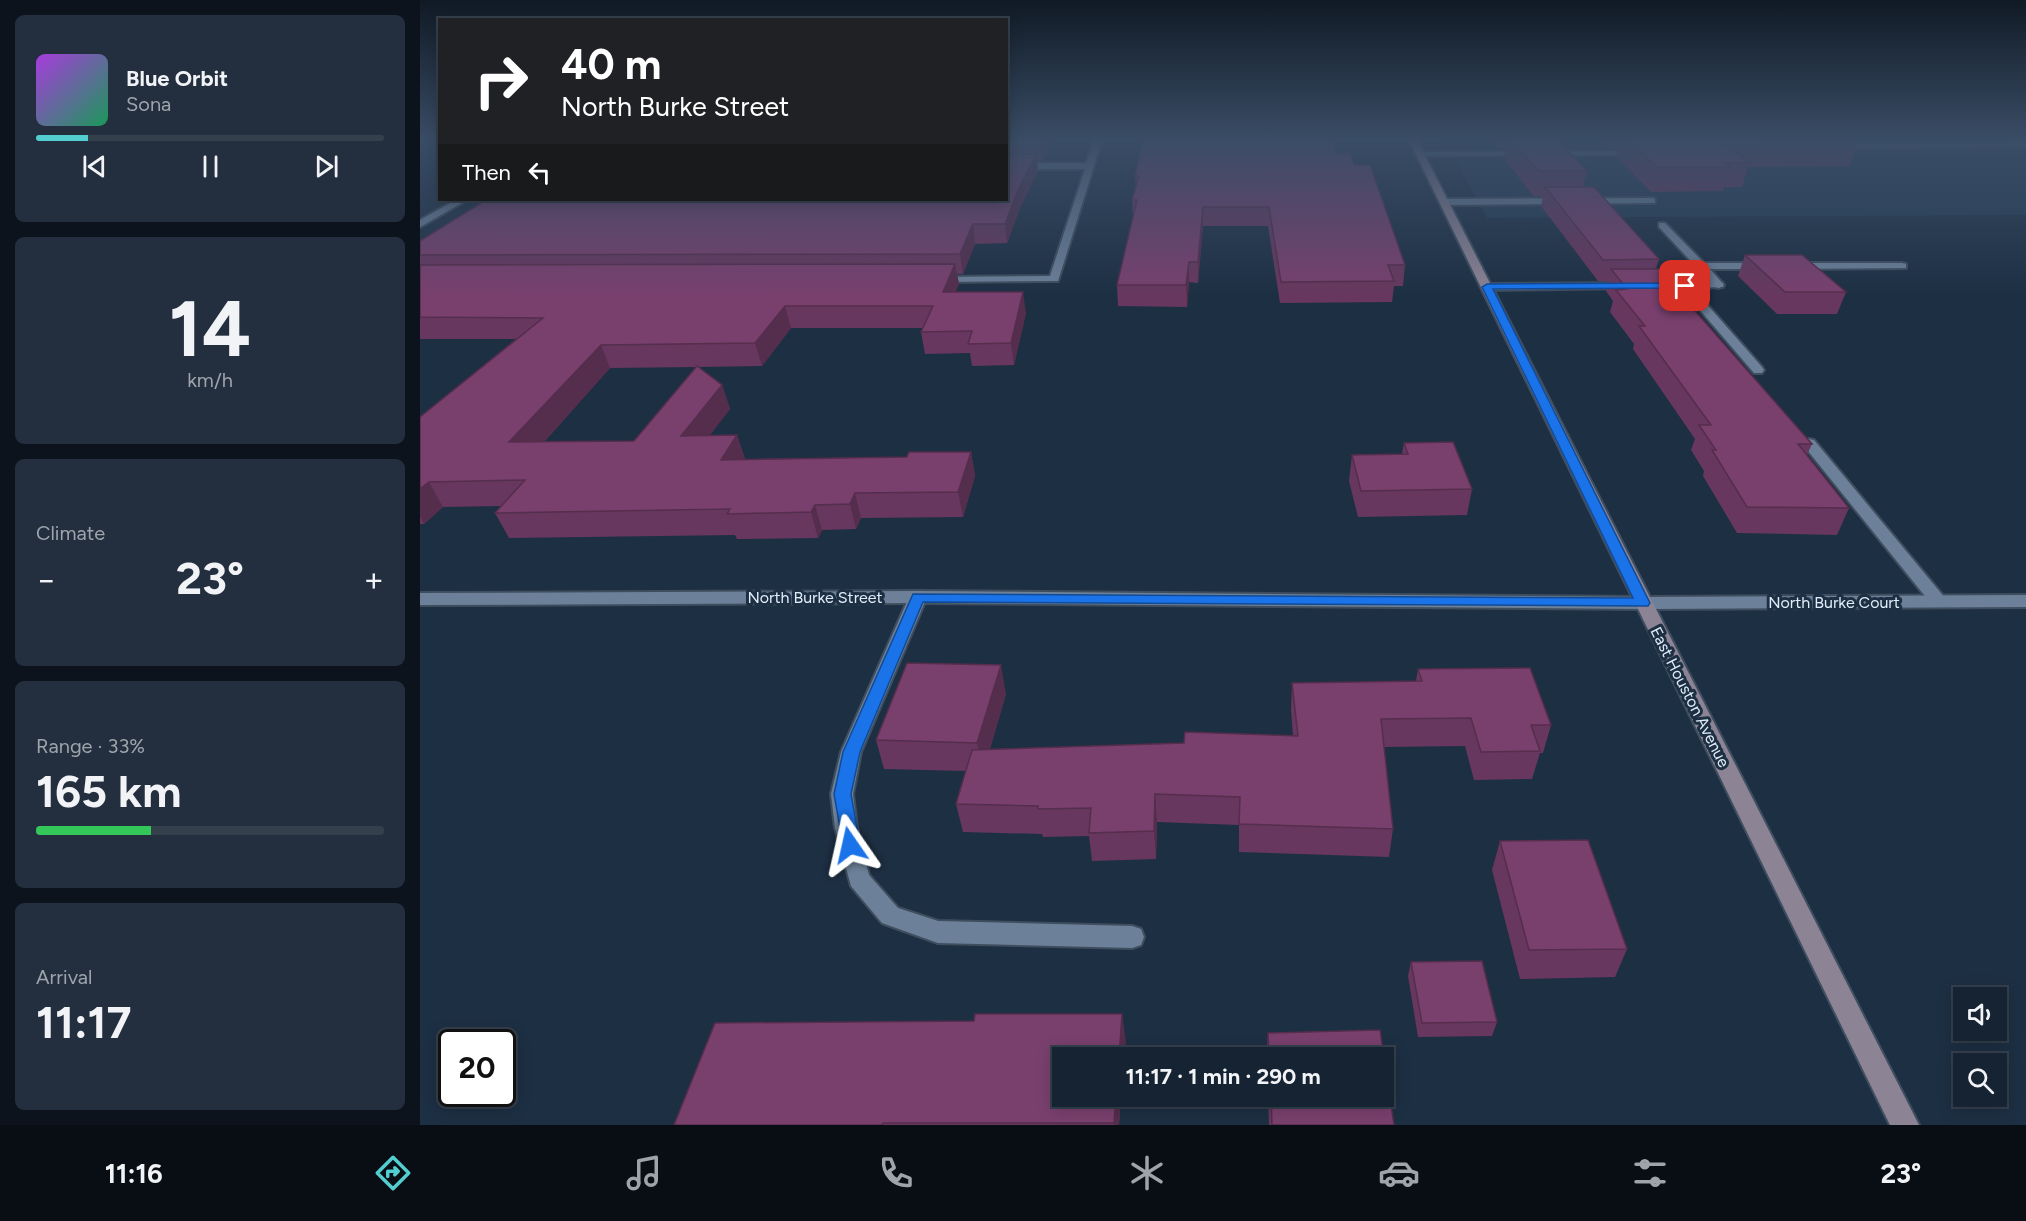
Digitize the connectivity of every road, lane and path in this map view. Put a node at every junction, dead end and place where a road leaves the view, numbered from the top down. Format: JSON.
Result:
{"nodes":[{"id":1,"x":1081,"y":192,"type":"edge"},
{"id":2,"x":1439,"y":192,"type":"edge"},
{"id":3,"x":460,"y":201,"type":"edge"},
{"id":4,"x":1652,"y":201,"type":"dead end"},
{"id":5,"x":1444,"y":202,"type":"junction"},
{"id":6,"x":420,"y":224,"type":"edge"},
{"id":7,"x":1662,"y":225,"type":"dead end"},
{"id":8,"x":1701,"y":266,"type":"junction"},
{"id":9,"x":1772,"y":266,"type":"edge"},
{"id":10,"x":1784,"y":266,"type":"edge"},
{"id":11,"x":1902,"y":266,"type":"dead end"},
{"id":12,"x":922,"y":280,"type":"edge"},
{"id":13,"x":1685,"y":286,"type":"junction"},
{"id":14,"x":1487,"y":287,"type":"junction"},
{"id":15,"x":1758,"y":370,"type":"dead end"},
{"id":16,"x":1809,"y":443,"type":"edge"},
{"id":17,"x":918,"y":597,"type":"junction"},
{"id":18,"x":420,"y":598,"type":"edge"},
{"id":19,"x":2026,"y":601,"type":"edge"},
{"id":20,"x":1939,"y":602,"type":"junction"},
{"id":21,"x":1643,"y":603,"type":"junction"},
{"id":22,"x":1132,"y":937,"type":"dead end"},
{"id":23,"x":1905,"y":1125,"type":"edge"}],
"edges":[{"from":1,"to":12,"type":"street"},
{"from":2,"to":5,"type":"main road","name":"East Houston Avenue"},
{"from":3,"to":6,"type":"street"},
{"from":4,"to":5,"type":"street"},
{"from":5,"to":14,"type":"main road","name":"East Houston Avenue"},
{"from":7,"to":8,"type":"street"},
{"from":8,"to":9,"type":"street"},
{"from":8,"to":13,"type":"street"},
{"from":10,"to":11,"type":"street"},
{"from":13,"to":14,"type":"street"},
{"from":13,"to":15,"type":"street"},
{"from":14,"to":21,"type":"main road","name":"East Houston Avenue"},
{"from":16,"to":20,"type":"street"},
{"from":17,"to":18,"type":"street","name":"North Burke Street"},
{"from":17,"to":21,"type":"street","name":"North Burke Street"},
{"from":17,"to":22,"type":"street"},
{"from":19,"to":20,"type":"street","name":"North Burke Court"},
{"from":20,"to":21,"type":"street","name":"North Burke Court"},
{"from":21,"to":23,"type":"main road","name":"East Houston Avenue"}]}
